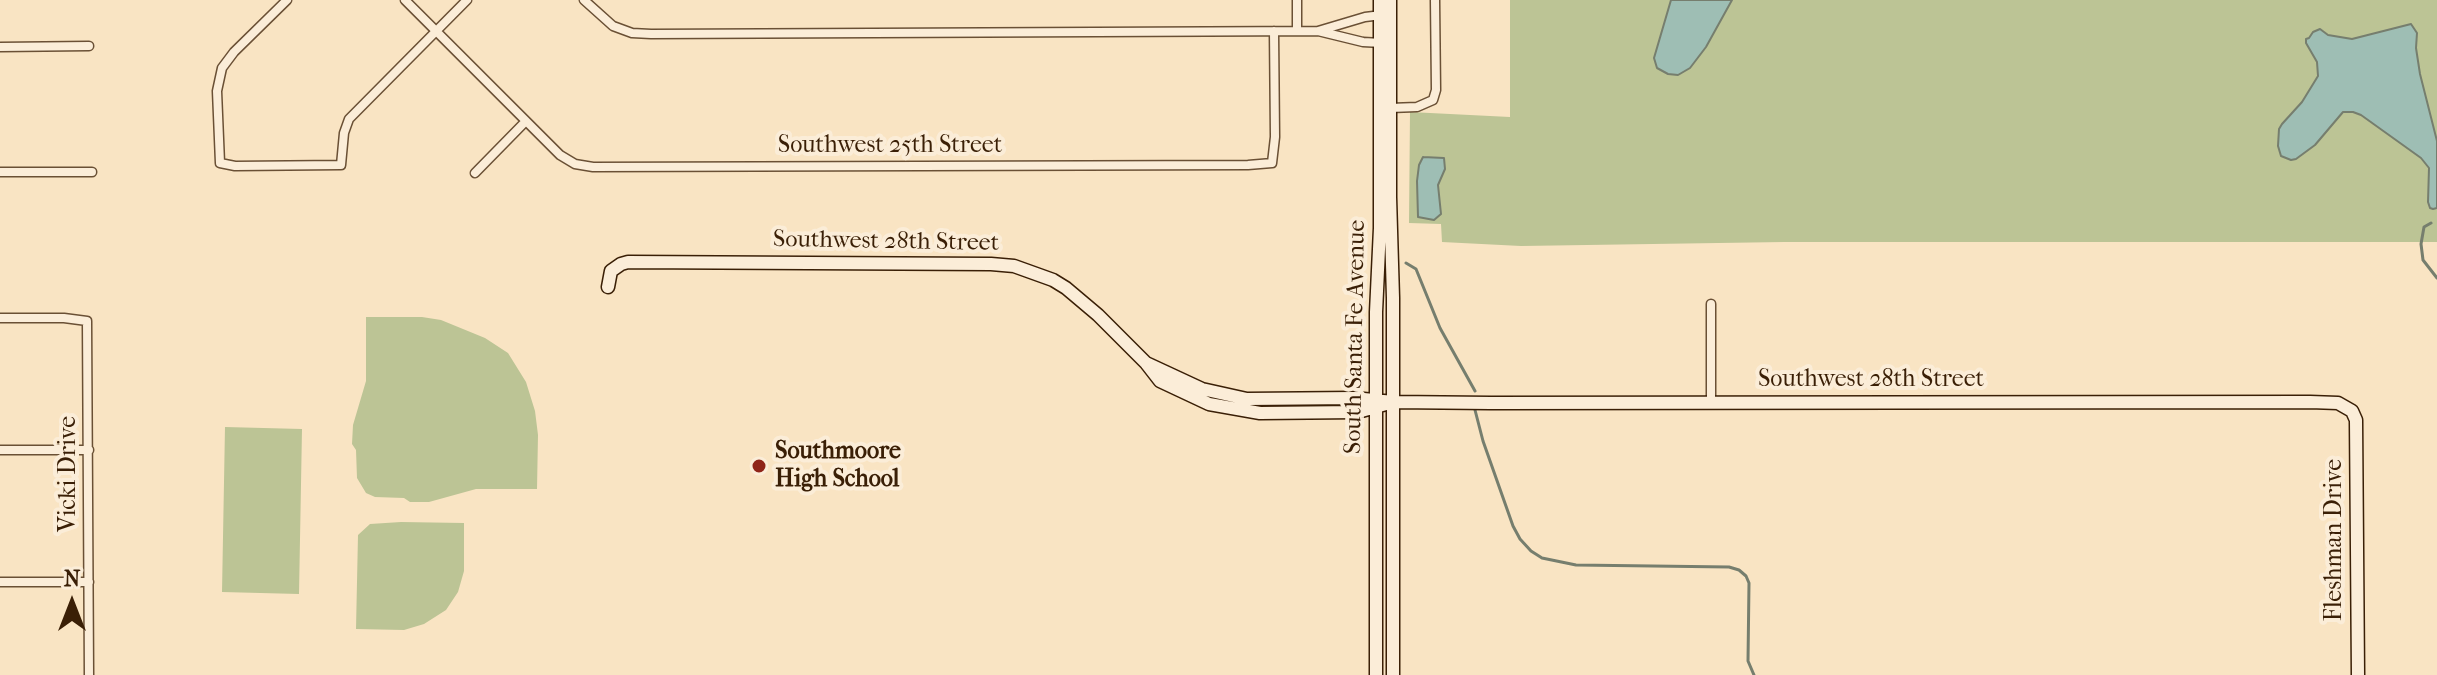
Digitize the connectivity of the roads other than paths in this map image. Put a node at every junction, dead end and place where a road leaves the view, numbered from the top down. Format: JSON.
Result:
{"nodes":[{"id":1,"x":287,"y":0,"type":"edge"},
{"id":2,"x":405,"y":0,"type":"edge"},
{"id":3,"x":467,"y":0,"type":"edge"},
{"id":4,"x":584,"y":0,"type":"edge"},
{"id":5,"x":1297,"y":0,"type":"edge"},
{"id":6,"x":1380,"y":0,"type":"edge"},
{"id":7,"x":1390,"y":0,"type":"edge"},
{"id":8,"x":1435,"y":0,"type":"edge"},
{"id":9,"x":1385,"y":15,"type":"junction"},
{"id":10,"x":435,"y":31,"type":"junction"},
{"id":11,"x":1274,"y":31,"type":"junction"},
{"id":12,"x":1297,"y":31,"type":"junction"},
{"id":13,"x":1318,"y":31,"type":"junction"},
{"id":14,"x":1385,"y":43,"type":"junction"},
{"id":15,"x":89,"y":46,"type":"dead end"},
{"id":16,"x":0,"y":47,"type":"edge"},
{"id":17,"x":1390,"y":108,"type":"junction"},
{"id":18,"x":525,"y":122,"type":"junction"},
{"id":19,"x":0,"y":172,"type":"edge"},
{"id":20,"x":92,"y":172,"type":"dead end"},
{"id":21,"x":475,"y":173,"type":"dead end"},
{"id":22,"x":608,"y":287,"type":"dead end"},
{"id":23,"x":1711,"y":304,"type":"dead end"},
{"id":24,"x":0,"y":318,"type":"edge"},
{"id":25,"x":1393,"y":402,"type":"junction"},
{"id":26,"x":1711,"y":402,"type":"junction"},
{"id":27,"x":1377,"y":403,"type":"junction"},
{"id":28,"x":2349,"y":407,"type":"joint"},
{"id":29,"x":0,"y":450,"type":"edge"},
{"id":30,"x":89,"y":450,"type":"junction"},
{"id":31,"x":0,"y":582,"type":"edge"},
{"id":32,"x":89,"y":582,"type":"junction"},
{"id":33,"x":89,"y":675,"type":"edge"},
{"id":34,"x":1376,"y":675,"type":"edge"},
{"id":35,"x":1393,"y":675,"type":"edge"},
{"id":36,"x":2358,"y":675,"type":"edge"}],
"edges":[{"from":1,"to":10,"type":"street"},
{"from":2,"to":10,"type":"street","name":"Southwest 25th Street"},
{"from":3,"to":10,"type":"street"},
{"from":4,"to":11,"type":"street"},
{"from":5,"to":12,"type":"street"},
{"from":6,"to":9,"type":"street","name":"South Santa Fe Avenue"},
{"from":7,"to":9,"type":"street","name":"South Santa Fe Avenue"},
{"from":8,"to":17,"type":"street"},
{"from":9,"to":13,"type":"street"},
{"from":9,"to":14,"type":"street","name":"South Santa Fe Avenue"},
{"from":10,"to":18,"type":"street","name":"Southwest 25th Street"},
{"from":11,"to":12,"type":"street"},
{"from":11,"to":18,"type":"street","name":"Southwest 25th Street"},
{"from":12,"to":13,"type":"street"},
{"from":13,"to":14,"type":"street"},
{"from":14,"to":17,"type":"street","name":"South Santa Fe Avenue"},
{"from":14,"to":27,"type":"street","name":"South Santa Fe Avenue"},
{"from":15,"to":16,"type":"street"},
{"from":17,"to":25,"type":"street","name":"South Santa Fe Avenue"},
{"from":18,"to":21,"type":"street"},
{"from":19,"to":20,"type":"street"},
{"from":22,"to":27,"type":"street","name":"Southwest 28th Street"},
{"from":23,"to":26,"type":"street"},
{"from":24,"to":30,"type":"street","name":"Vicki Drive"},
{"from":25,"to":26,"type":"street","name":"Southwest 28th Street"},
{"from":25,"to":27,"type":"street","name":"Southwest 28th Street"},
{"from":25,"to":35,"type":"street","name":"South Santa Fe Avenue"},
{"from":26,"to":28,"type":"street","name":"Southwest 28th Street"},
{"from":27,"to":34,"type":"street","name":"South Santa Fe Avenue"},
{"from":28,"to":36,"type":"street","name":"Fleshman Drive"},
{"from":29,"to":30,"type":"street"},
{"from":30,"to":32,"type":"street","name":"Vicki Drive"},
{"from":31,"to":32,"type":"street"},
{"from":32,"to":33,"type":"street","name":"Vicki Drive"}]}
